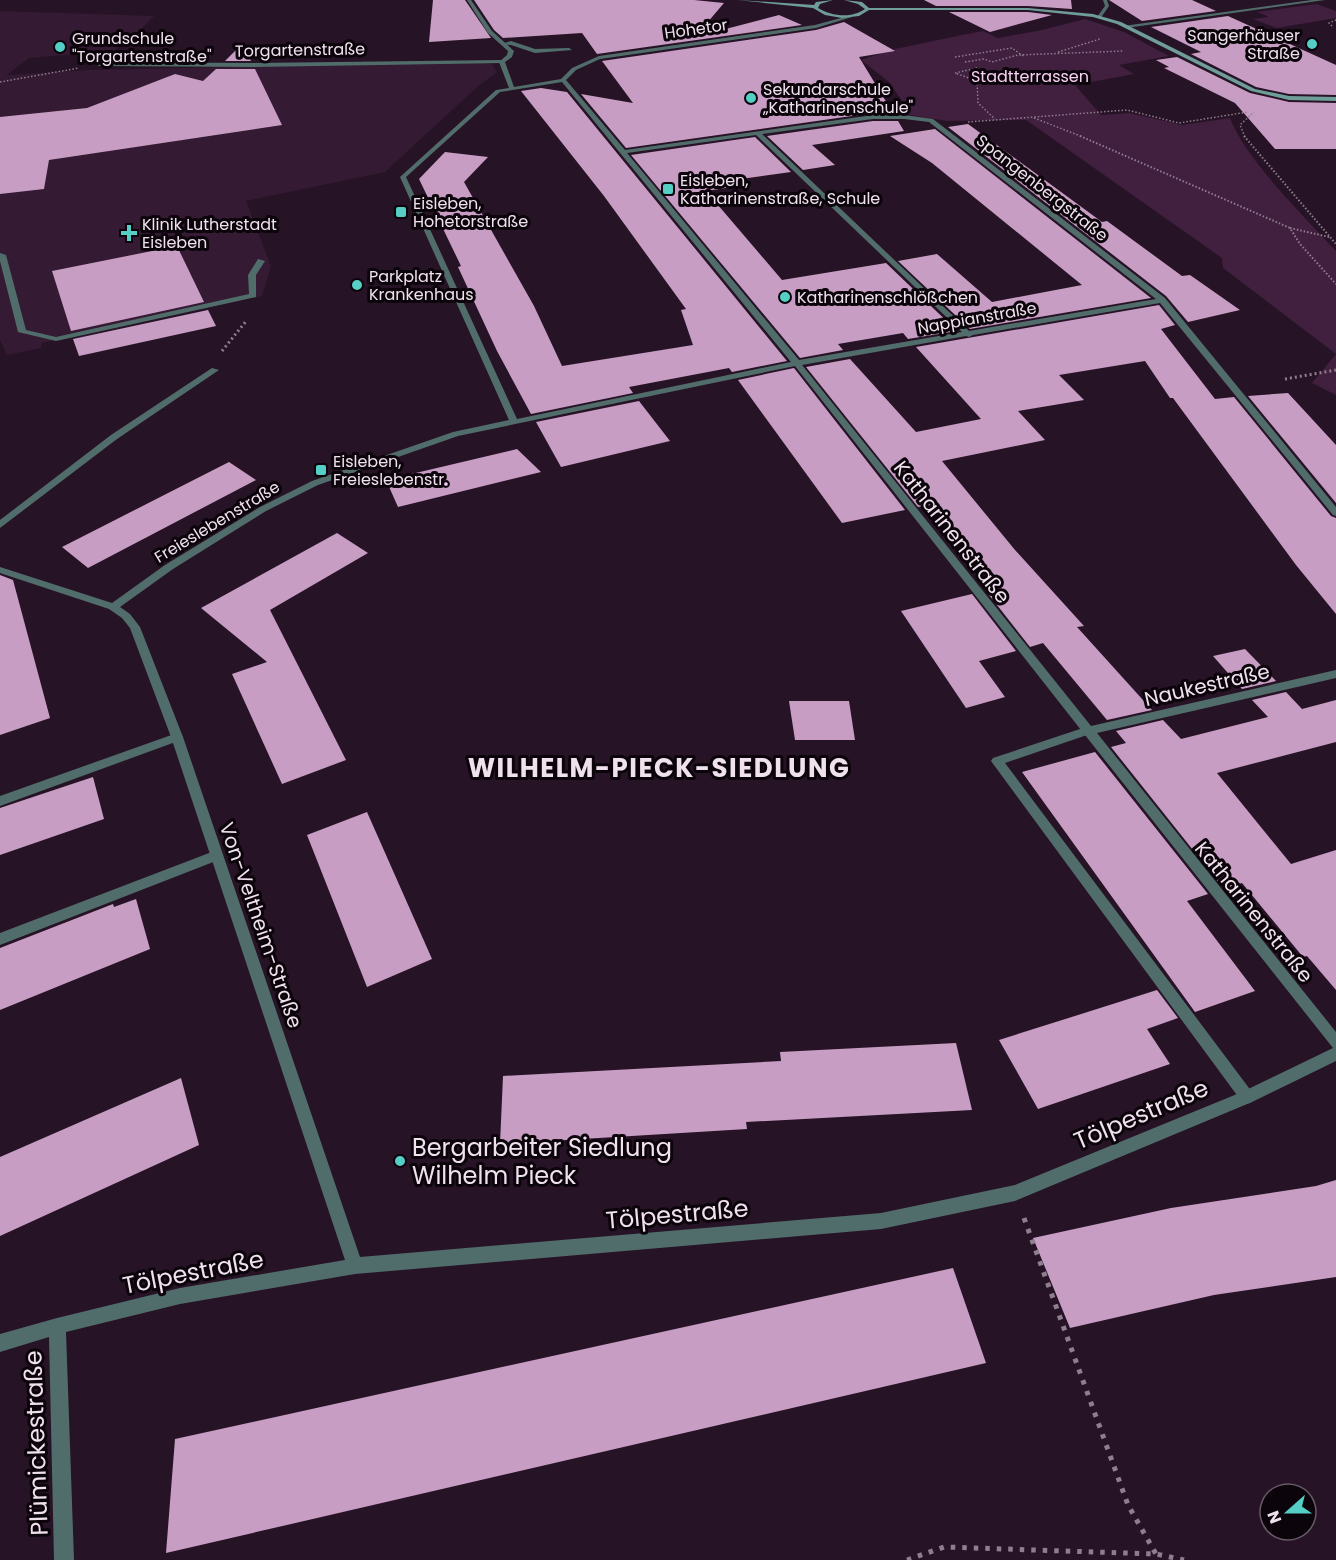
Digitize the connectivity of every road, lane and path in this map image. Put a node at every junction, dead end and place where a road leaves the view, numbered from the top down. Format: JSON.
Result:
{"nodes":[{"id":1,"x":469,"y":0,"type":"edge"},
{"id":2,"x":739,"y":0,"type":"edge"},
{"id":3,"x":828,"y":0,"type":"edge"},
{"id":4,"x":847,"y":0,"type":"edge"},
{"id":5,"x":1105,"y":0,"type":"edge"},
{"id":6,"x":1277,"y":0,"type":"edge"},
{"id":7,"x":1323,"y":0,"type":"edge"},
{"id":8,"x":1288,"y":4,"type":"junction"},
{"id":9,"x":815,"y":6,"type":"junction"},
{"id":10,"x":868,"y":9,"type":"junction"},
{"id":11,"x":823,"y":14,"type":"junction"},
{"id":12,"x":850,"y":16,"type":"junction"},
{"id":13,"x":1100,"y":17,"type":"junction"},
{"id":14,"x":1336,"y":20,"type":"edge"},
{"id":15,"x":1126,"y":26,"type":"junction"},
{"id":16,"x":1332,"y":26,"type":"dead end"},
{"id":17,"x":797,"y":28,"type":"junction"},
{"id":18,"x":1101,"y":38,"type":"dead end"},
{"id":19,"x":505,"y":44,"type":"junction"},
{"id":20,"x":569,"y":50,"type":"dead end"},
{"id":21,"x":1131,"y":51,"type":"dead end"},
{"id":22,"x":1052,"y":54,"type":"junction"},
{"id":23,"x":1023,"y":56,"type":"junction"},
{"id":24,"x":955,"y":57,"type":"dead end"},
{"id":25,"x":502,"y":62,"type":"junction"},
{"id":26,"x":99,"y":64,"type":"joint"},
{"id":27,"x":563,"y":80,"type":"junction"},
{"id":28,"x":0,"y":82,"type":"edge"},
{"id":29,"x":510,"y":87,"type":"junction"},
{"id":30,"x":1282,"y":97,"type":"junction"},
{"id":31,"x":1336,"y":99,"type":"edge"},
{"id":32,"x":1236,"y":114,"type":"dead end"},
{"id":33,"x":1030,"y":117,"type":"junction"},
{"id":34,"x":758,"y":134,"type":"junction"},
{"id":35,"x":624,"y":152,"type":"junction"},
{"id":36,"x":1290,"y":228,"type":"junction"},
{"id":37,"x":1330,"y":237,"type":"junction"},
{"id":38,"x":1336,"y":244,"type":"edge"},
{"id":39,"x":2,"y":255,"type":"dead end"},
{"id":40,"x":261,"y":261,"type":"dead end"},
{"id":41,"x":1336,"y":284,"type":"edge"},
{"id":42,"x":252,"y":295,"type":"junction"},
{"id":43,"x":1162,"y":300,"type":"junction"},
{"id":44,"x":969,"y":335,"type":"junction"},
{"id":45,"x":797,"y":363,"type":"junction"},
{"id":46,"x":215,"y":370,"type":"joint"},
{"id":47,"x":1336,"y":370,"type":"edge"},
{"id":48,"x":1285,"y":380,"type":"dead end"},
{"id":49,"x":516,"y":423,"type":"junction"},
{"id":50,"x":1336,"y":513,"type":"edge"},
{"id":51,"x":0,"y":525,"type":"edge"},
{"id":52,"x":0,"y":570,"type":"edge"},
{"id":53,"x":113,"y":607,"type":"junction"},
{"id":54,"x":1336,"y":674,"type":"edge"},
{"id":55,"x":1086,"y":731,"type":"junction"},
{"id":56,"x":177,"y":737,"type":"junction"},
{"id":57,"x":0,"y":801,"type":"edge"},
{"id":58,"x":217,"y":855,"type":"junction"},
{"id":59,"x":0,"y":939,"type":"edge"},
{"id":60,"x":1336,"y":1043,"type":"edge"},
{"id":61,"x":1336,"y":1053,"type":"edge"},
{"id":62,"x":1246,"y":1097,"type":"junction"},
{"id":63,"x":1015,"y":1193,"type":"junction"},
{"id":64,"x":355,"y":1266,"type":"junction"},
{"id":65,"x":57,"y":1326,"type":"junction"},
{"id":66,"x":0,"y":1342,"type":"edge"},
{"id":67,"x":1156,"y":1554,"type":"junction"},
{"id":68,"x":64,"y":1560,"type":"edge"},
{"id":69,"x":907,"y":1560,"type":"edge"},
{"id":70,"x":1184,"y":1560,"type":"edge"}],
"edges":[{"from":1,"to":19,"type":"street"},
{"from":2,"to":9,"type":"main road"},
{"from":3,"to":9,"type":"main road"},
{"from":4,"to":10,"type":"main road"},
{"from":5,"to":13,"type":"street"},
{"from":6,"to":8,"type":"street"},
{"from":7,"to":8,"type":"street"},
{"from":8,"to":15,"type":"street"},
{"from":9,"to":11,"type":"main road"},
{"from":10,"to":12,"type":"main road"},
{"from":10,"to":13,"type":"main road"},
{"from":11,"to":12,"type":"main road"},
{"from":11,"to":17,"type":"street","name":"Hohetor"},
{"from":12,"to":17,"type":"street","name":"Hohetor"},
{"from":13,"to":15,"type":"main road"},
{"from":14,"to":16,"type":"path"},
{"from":15,"to":30,"type":"main road"},
{"from":17,"to":27,"type":"street","name":"Hohetor"},
{"from":18,"to":22,"type":"path"},
{"from":19,"to":20,"type":"street"},
{"from":19,"to":25,"type":"street"},
{"from":21,"to":22,"type":"path"},
{"from":22,"to":23,"type":"path"},
{"from":23,"to":24,"type":"path"},
{"from":23,"to":33,"type":"path"},
{"from":25,"to":26,"type":"street","name":"Torgartenstraße"},
{"from":25,"to":29,"type":"street"},
{"from":26,"to":28,"type":"path"},
{"from":27,"to":29,"type":"street"},
{"from":27,"to":35,"type":"street","name":"Katharinenstraße"},
{"from":29,"to":49,"type":"street"},
{"from":30,"to":31,"type":"main road"},
{"from":30,"to":37,"type":"path"},
{"from":32,"to":33,"type":"path"},
{"from":33,"to":36,"type":"path"},
{"from":34,"to":35,"type":"street","name":"Spangenbergstraße"},
{"from":34,"to":43,"type":"street","name":"Spangenbergstraße"},
{"from":34,"to":44,"type":"street"},
{"from":35,"to":45,"type":"street","name":"Katharinenstraße"},
{"from":36,"to":37,"type":"path"},
{"from":36,"to":41,"type":"path"},
{"from":37,"to":38,"type":"path"},
{"from":39,"to":42,"type":"street"},
{"from":40,"to":42,"type":"street"},
{"from":42,"to":46,"type":"path"},
{"from":43,"to":44,"type":"street","name":"Nappianstraße"},
{"from":43,"to":50,"type":"street","name":"Spangenbergstraße"},
{"from":44,"to":45,"type":"street","name":"Nappianstraße"},
{"from":45,"to":49,"type":"street","name":"Nappianstraße"},
{"from":45,"to":55,"type":"street","name":"Katharinenstraße"},
{"from":46,"to":51,"type":"street"},
{"from":47,"to":48,"type":"path"},
{"from":49,"to":53,"type":"street","name":"Freieslebenstraße"},
{"from":52,"to":53,"type":"street"},
{"from":53,"to":56,"type":"street","name":"Von-Veltheim-Straße"},
{"from":54,"to":55,"type":"street","name":"Naukestraße"},
{"from":55,"to":60,"type":"street","name":"Katharinenstraße"},
{"from":55,"to":62,"type":"street","name":"Naukestraße"},
{"from":56,"to":57,"type":"street"},
{"from":56,"to":58,"type":"street","name":"Von-Veltheim-Straße"},
{"from":58,"to":59,"type":"street"},
{"from":58,"to":64,"type":"street","name":"Von-Veltheim-Straße"},
{"from":61,"to":62,"type":"street","name":"Tölpestraße"},
{"from":62,"to":63,"type":"street","name":"Tölpestraße"},
{"from":63,"to":64,"type":"street","name":"Tölpestraße"},
{"from":63,"to":67,"type":"path"},
{"from":64,"to":65,"type":"street","name":"Tölpestraße"},
{"from":65,"to":66,"type":"street","name":"Tölpestraße"},
{"from":65,"to":68,"type":"street","name":"Plümickestraße"},
{"from":67,"to":69,"type":"path"},
{"from":67,"to":70,"type":"path"}]}
